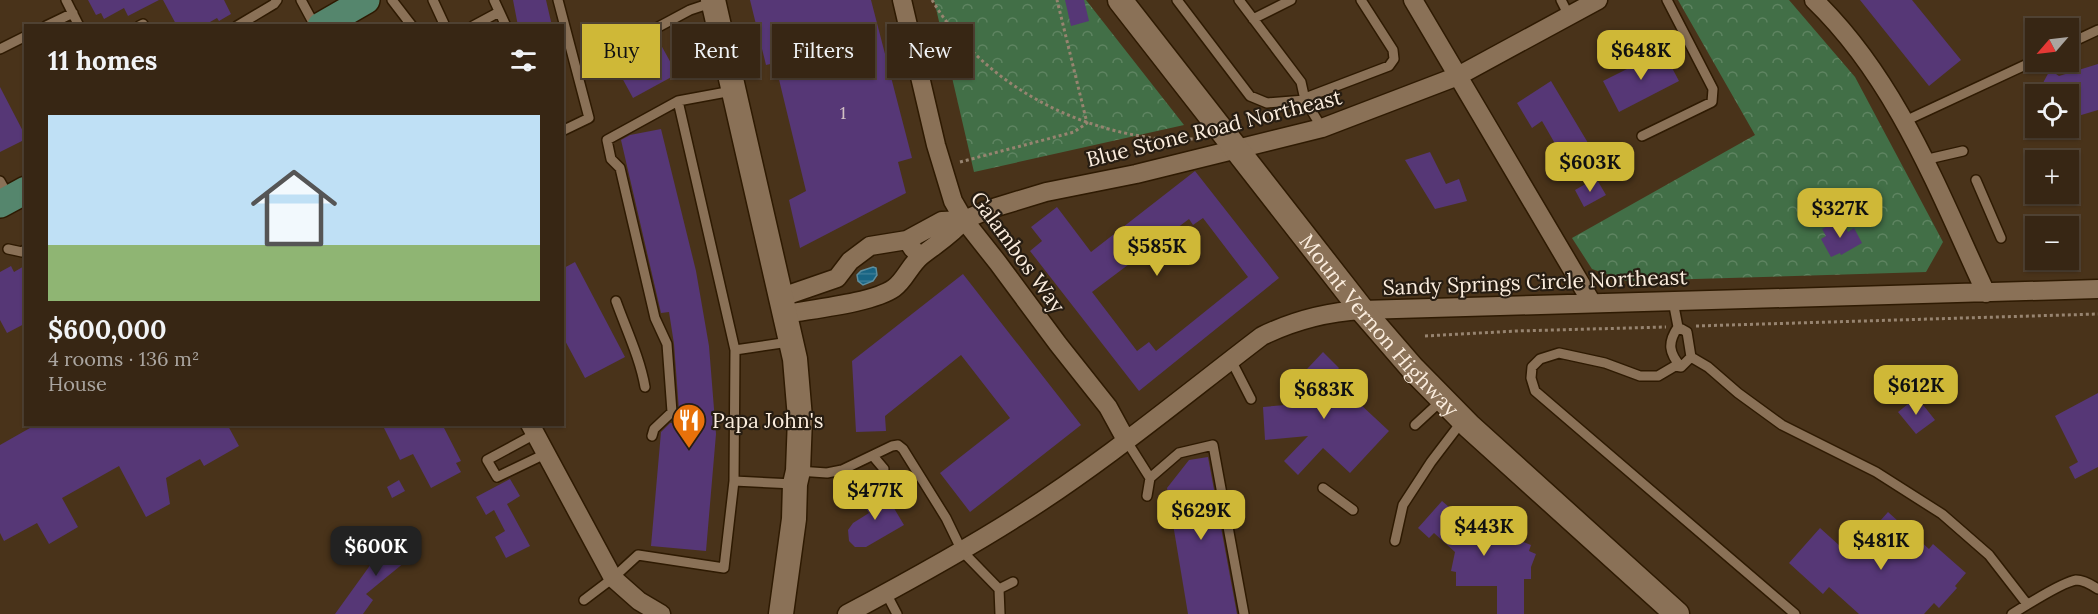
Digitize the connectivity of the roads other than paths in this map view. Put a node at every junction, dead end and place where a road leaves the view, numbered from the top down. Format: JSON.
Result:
{"nodes":[{"id":1,"x":66,"y":0,"type":"edge"},
{"id":2,"x":277,"y":0,"type":"edge"},
{"id":3,"x":301,"y":0,"type":"edge"},
{"id":4,"x":366,"y":0,"type":"edge"},
{"id":5,"x":392,"y":0,"type":"edge"},
{"id":6,"x":433,"y":0,"type":"edge"},
{"id":7,"x":494,"y":0,"type":"edge"},
{"id":8,"x":558,"y":0,"type":"edge"},
{"id":9,"x":902,"y":0,"type":"edge"},
{"id":10,"x":1120,"y":0,"type":"edge"},
{"id":11,"x":1177,"y":0,"type":"edge"},
{"id":12,"x":1239,"y":0,"type":"edge"},
{"id":13,"x":1291,"y":0,"type":"edge"},
{"id":14,"x":1361,"y":0,"type":"edge"},
{"id":15,"x":1413,"y":0,"type":"edge"},
{"id":16,"x":1598,"y":0,"type":"edge"},
{"id":17,"x":1667,"y":0,"type":"edge"},
{"id":18,"x":1814,"y":0,"type":"edge"},
{"id":19,"x":713,"y":1,"type":"edge"},
{"id":20,"x":1565,"y":8,"type":"edge"},
{"id":21,"x":500,"y":12,"type":"junction"},
{"id":22,"x":73,"y":13,"type":"junction"},
{"id":23,"x":1253,"y":19,"type":"junction"},
{"id":24,"x":50,"y":24,"type":"edge"},
{"id":25,"x":78,"y":24,"type":"edge"},
{"id":26,"x":240,"y":24,"type":"edge"},
{"id":27,"x":314,"y":24,"type":"edge"},
{"id":28,"x":324,"y":24,"type":"edge"},
{"id":29,"x":410,"y":24,"type":"edge"},
{"id":30,"x":444,"y":24,"type":"edge"},
{"id":31,"x":477,"y":24,"type":"edge"},
{"id":32,"x":505,"y":24,"type":"edge"},
{"id":33,"x":660,"y":26,"type":"edge"},
{"id":34,"x":2098,"y":30,"type":"edge"},
{"id":35,"x":24,"y":37,"type":"edge"},
{"id":36,"x":2079,"y":39,"type":"edge"},
{"id":37,"x":0,"y":49,"type":"edge"},
{"id":38,"x":2025,"y":65,"type":"edge"},
{"id":39,"x":1458,"y":76,"type":"junction"},
{"id":40,"x":1997,"y":78,"type":"junction"},
{"id":41,"x":2004,"y":87,"type":"dead end"},
{"id":42,"x":735,"y":90,"type":"junction"},
{"id":43,"x":1305,"y":99,"type":"junction"},
{"id":44,"x":678,"y":101,"type":"junction"},
{"id":45,"x":1905,"y":121,"type":"junction"},
{"id":46,"x":1322,"y":128,"type":"junction"},
{"id":47,"x":564,"y":129,"type":"edge"},
{"id":48,"x":1642,"y":136,"type":"dead end"},
{"id":49,"x":1237,"y":148,"type":"junction"},
{"id":50,"x":1963,"y":151,"type":"dead end"},
{"id":51,"x":1924,"y":160,"type":"junction"},
{"id":52,"x":1976,"y":180,"type":"dead end"},
{"id":53,"x":964,"y":220,"type":"junction"},
{"id":54,"x":2001,"y":238,"type":"dead end"},
{"id":55,"x":907,"y":240,"type":"junction"},
{"id":56,"x":8,"y":249,"type":"dead end"},
{"id":57,"x":24,"y":253,"type":"edge"},
{"id":58,"x":919,"y":258,"type":"junction"},
{"id":59,"x":837,"y":278,"type":"junction"},
{"id":60,"x":2098,"y":289,"type":"edge"},
{"id":61,"x":1986,"y":292,"type":"junction"},
{"id":62,"x":616,"y":301,"type":"dead end"},
{"id":63,"x":1673,"y":301,"type":"junction"},
{"id":64,"x":850,"y":303,"type":"junction"},
{"id":65,"x":1592,"y":303,"type":"junction"},
{"id":66,"x":784,"y":305,"type":"junction"},
{"id":67,"x":1362,"y":310,"type":"junction"},
{"id":68,"x":1678,"y":327,"type":"junction"},
{"id":69,"x":792,"y":342,"type":"junction"},
{"id":70,"x":735,"y":350,"type":"junction"},
{"id":71,"x":1691,"y":357,"type":"junction"},
{"id":72,"x":1231,"y":360,"type":"junction"},
{"id":73,"x":1681,"y":368,"type":"junction"},
{"id":74,"x":645,"y":387,"type":"dead end"},
{"id":75,"x":1251,"y":399,"type":"dead end"},
{"id":76,"x":1442,"y":399,"type":"junction"},
{"id":77,"x":1463,"y":420,"type":"junction"},
{"id":78,"x":1415,"y":425,"type":"dead end"},
{"id":79,"x":532,"y":429,"type":"edge"},
{"id":80,"x":652,"y":436,"type":"dead end"},
{"id":81,"x":1126,"y":440,"type":"junction"},
{"id":82,"x":545,"y":454,"type":"junction"},
{"id":83,"x":873,"y":456,"type":"junction"},
{"id":84,"x":884,"y":470,"type":"dead end"},
{"id":85,"x":797,"y":477,"type":"junction"},
{"id":86,"x":1150,"y":478,"type":"junction"},
{"id":87,"x":734,"y":481,"type":"junction"},
{"id":88,"x":1323,"y":488,"type":"dead end"},
{"id":89,"x":1147,"y":496,"type":"dead end"},
{"id":90,"x":1353,"y":510,"type":"dead end"},
{"id":91,"x":1395,"y":542,"type":"dead end"},
{"id":92,"x":962,"y":551,"type":"junction"},
{"id":93,"x":613,"y":578,"type":"junction"},
{"id":94,"x":1013,"y":582,"type":"dead end"},
{"id":95,"x":999,"y":589,"type":"junction"},
{"id":96,"x":2098,"y":589,"type":"edge"},
{"id":97,"x":886,"y":593,"type":"junction"},
{"id":98,"x":584,"y":600,"type":"dead end"},
{"id":99,"x":2027,"y":604,"type":"junction"},
{"id":100,"x":1668,"y":609,"type":"edge"},
{"id":101,"x":661,"y":614,"type":"edge"},
{"id":102,"x":781,"y":614,"type":"edge"},
{"id":103,"x":847,"y":614,"type":"edge"},
{"id":104,"x":897,"y":614,"type":"edge"},
{"id":105,"x":1000,"y":614,"type":"edge"},
{"id":106,"x":1244,"y":614,"type":"edge"},
{"id":107,"x":1796,"y":614,"type":"edge"},
{"id":108,"x":2012,"y":614,"type":"edge"}],
"edges":[{"from":1,"to":22,"type":"lane"},
{"from":2,"to":26,"type":"lane"},
{"from":3,"to":27,"type":"lane"},
{"from":4,"to":28,"type":"main road"},
{"from":5,"to":29,"type":"lane"},
{"from":6,"to":30,"type":"lane"},
{"from":7,"to":21,"type":"lane"},
{"from":8,"to":47,"type":"lane"},
{"from":9,"to":53,"type":"street","name":"Galambos Way"},
{"from":10,"to":49,"type":"street","name":"Mount Vernon Highway"},
{"from":11,"to":43,"type":"lane"},
{"from":12,"to":23,"type":"lane"},
{"from":13,"to":23,"type":"lane"},
{"from":14,"to":43,"type":"lane"},
{"from":15,"to":39,"type":"street"},
{"from":16,"to":20,"type":"street","name":"Blue Stone Road Northeast"},
{"from":17,"to":48,"type":"lane"},
{"from":18,"to":45,"type":"street"},
{"from":19,"to":33,"type":"lane"},
{"from":19,"to":42,"type":"street"},
{"from":20,"to":39,"type":"street","name":"Blue Stone Road Northeast"},
{"from":21,"to":31,"type":"lane"},
{"from":21,"to":32,"type":"lane"},
{"from":22,"to":24,"type":"lane"},
{"from":22,"to":25,"type":"lane"},
{"from":23,"to":43,"type":"lane"},
{"from":34,"to":36,"type":"lane"},
{"from":35,"to":37,"type":"lane"},
{"from":38,"to":40,"type":"lane"},
{"from":39,"to":46,"type":"street","name":"Blue Stone Road Northeast"},
{"from":39,"to":65,"type":"street"},
{"from":40,"to":41,"type":"lane"},
{"from":40,"to":45,"type":"lane"},
{"from":42,"to":44,"type":"lane"},
{"from":42,"to":66,"type":"street"},
{"from":43,"to":46,"type":"lane"},
{"from":44,"to":70,"type":"lane"},
{"from":44,"to":80,"type":"lane"},
{"from":45,"to":51,"type":"street"},
{"from":46,"to":49,"type":"street","name":"Blue Stone Road Northeast"},
{"from":49,"to":53,"type":"street","name":"Blue Stone Road Northeast"},
{"from":49,"to":67,"type":"street","name":"Mount Vernon Highway"},
{"from":50,"to":51,"type":"lane"},
{"from":51,"to":61,"type":"street"},
{"from":52,"to":54,"type":"lane"},
{"from":53,"to":55,"type":"street","name":"Blue Stone Road Northeast"},
{"from":53,"to":58,"type":"street","name":"Blue Stone Road Northeast"},
{"from":53,"to":81,"type":"street","name":"Galambos Way"},
{"from":55,"to":58,"type":"street"},
{"from":55,"to":59,"type":"street","name":"Blue Stone Road Northeast"},
{"from":56,"to":57,"type":"lane"},
{"from":58,"to":64,"type":"street","name":"Blue Stone Road Northeast"},
{"from":59,"to":64,"type":"street"},
{"from":59,"to":66,"type":"street","name":"Blue Stone Road Northeast"},
{"from":60,"to":61,"type":"street","name":"Sandy Springs Circle Northeast"},
{"from":61,"to":63,"type":"street","name":"Sandy Springs Circle Northeast"},
{"from":62,"to":74,"type":"lane"},
{"from":63,"to":65,"type":"street","name":"Sandy Springs Circle Northeast"},
{"from":63,"to":68,"type":"lane"},
{"from":64,"to":66,"type":"street","name":"Blue Stone Road Northeast"},
{"from":65,"to":67,"type":"street","name":"Sandy Springs Circle Northeast"},
{"from":66,"to":69,"type":"street"},
{"from":67,"to":72,"type":"street","name":"Sandy Springs Circle Northeast"},
{"from":67,"to":76,"type":"street","name":"Mount Vernon Highway"},
{"from":68,"to":71,"type":"lane"},
{"from":68,"to":73,"type":"lane"},
{"from":69,"to":70,"type":"lane"},
{"from":69,"to":85,"type":"street"},
{"from":70,"to":87,"type":"lane"},
{"from":71,"to":73,"type":"lane"},
{"from":71,"to":99,"type":"lane"},
{"from":72,"to":75,"type":"lane"},
{"from":72,"to":81,"type":"street","name":"Sandy Springs Circle Northeast"},
{"from":73,"to":107,"type":"lane"},
{"from":76,"to":77,"type":"street","name":"Mount Vernon Highway"},
{"from":76,"to":78,"type":"lane"},
{"from":77,"to":91,"type":"lane"},
{"from":77,"to":100,"type":"street","name":"Mount Vernon Highway"},
{"from":79,"to":82,"type":"street"},
{"from":79,"to":82,"type":"lane"},
{"from":81,"to":86,"type":"lane"},
{"from":81,"to":92,"type":"street","name":"Sandy Springs Circle Northeast"},
{"from":82,"to":93,"type":"street"},
{"from":83,"to":84,"type":"lane"},
{"from":83,"to":85,"type":"lane"},
{"from":83,"to":92,"type":"lane"},
{"from":85,"to":87,"type":"lane"},
{"from":85,"to":102,"type":"street"},
{"from":86,"to":89,"type":"lane"},
{"from":86,"to":106,"type":"lane"},
{"from":87,"to":93,"type":"lane"},
{"from":88,"to":90,"type":"lane"},
{"from":92,"to":95,"type":"lane"},
{"from":92,"to":97,"type":"street","name":"Sandy Springs Circle Northeast"},
{"from":93,"to":98,"type":"lane"},
{"from":93,"to":101,"type":"street"},
{"from":94,"to":95,"type":"lane"},
{"from":95,"to":105,"type":"lane"},
{"from":96,"to":99,"type":"lane"},
{"from":97,"to":103,"type":"street","name":"Sandy Springs Circle Northeast"},
{"from":97,"to":104,"type":"lane"},
{"from":99,"to":108,"type":"lane"}]}
